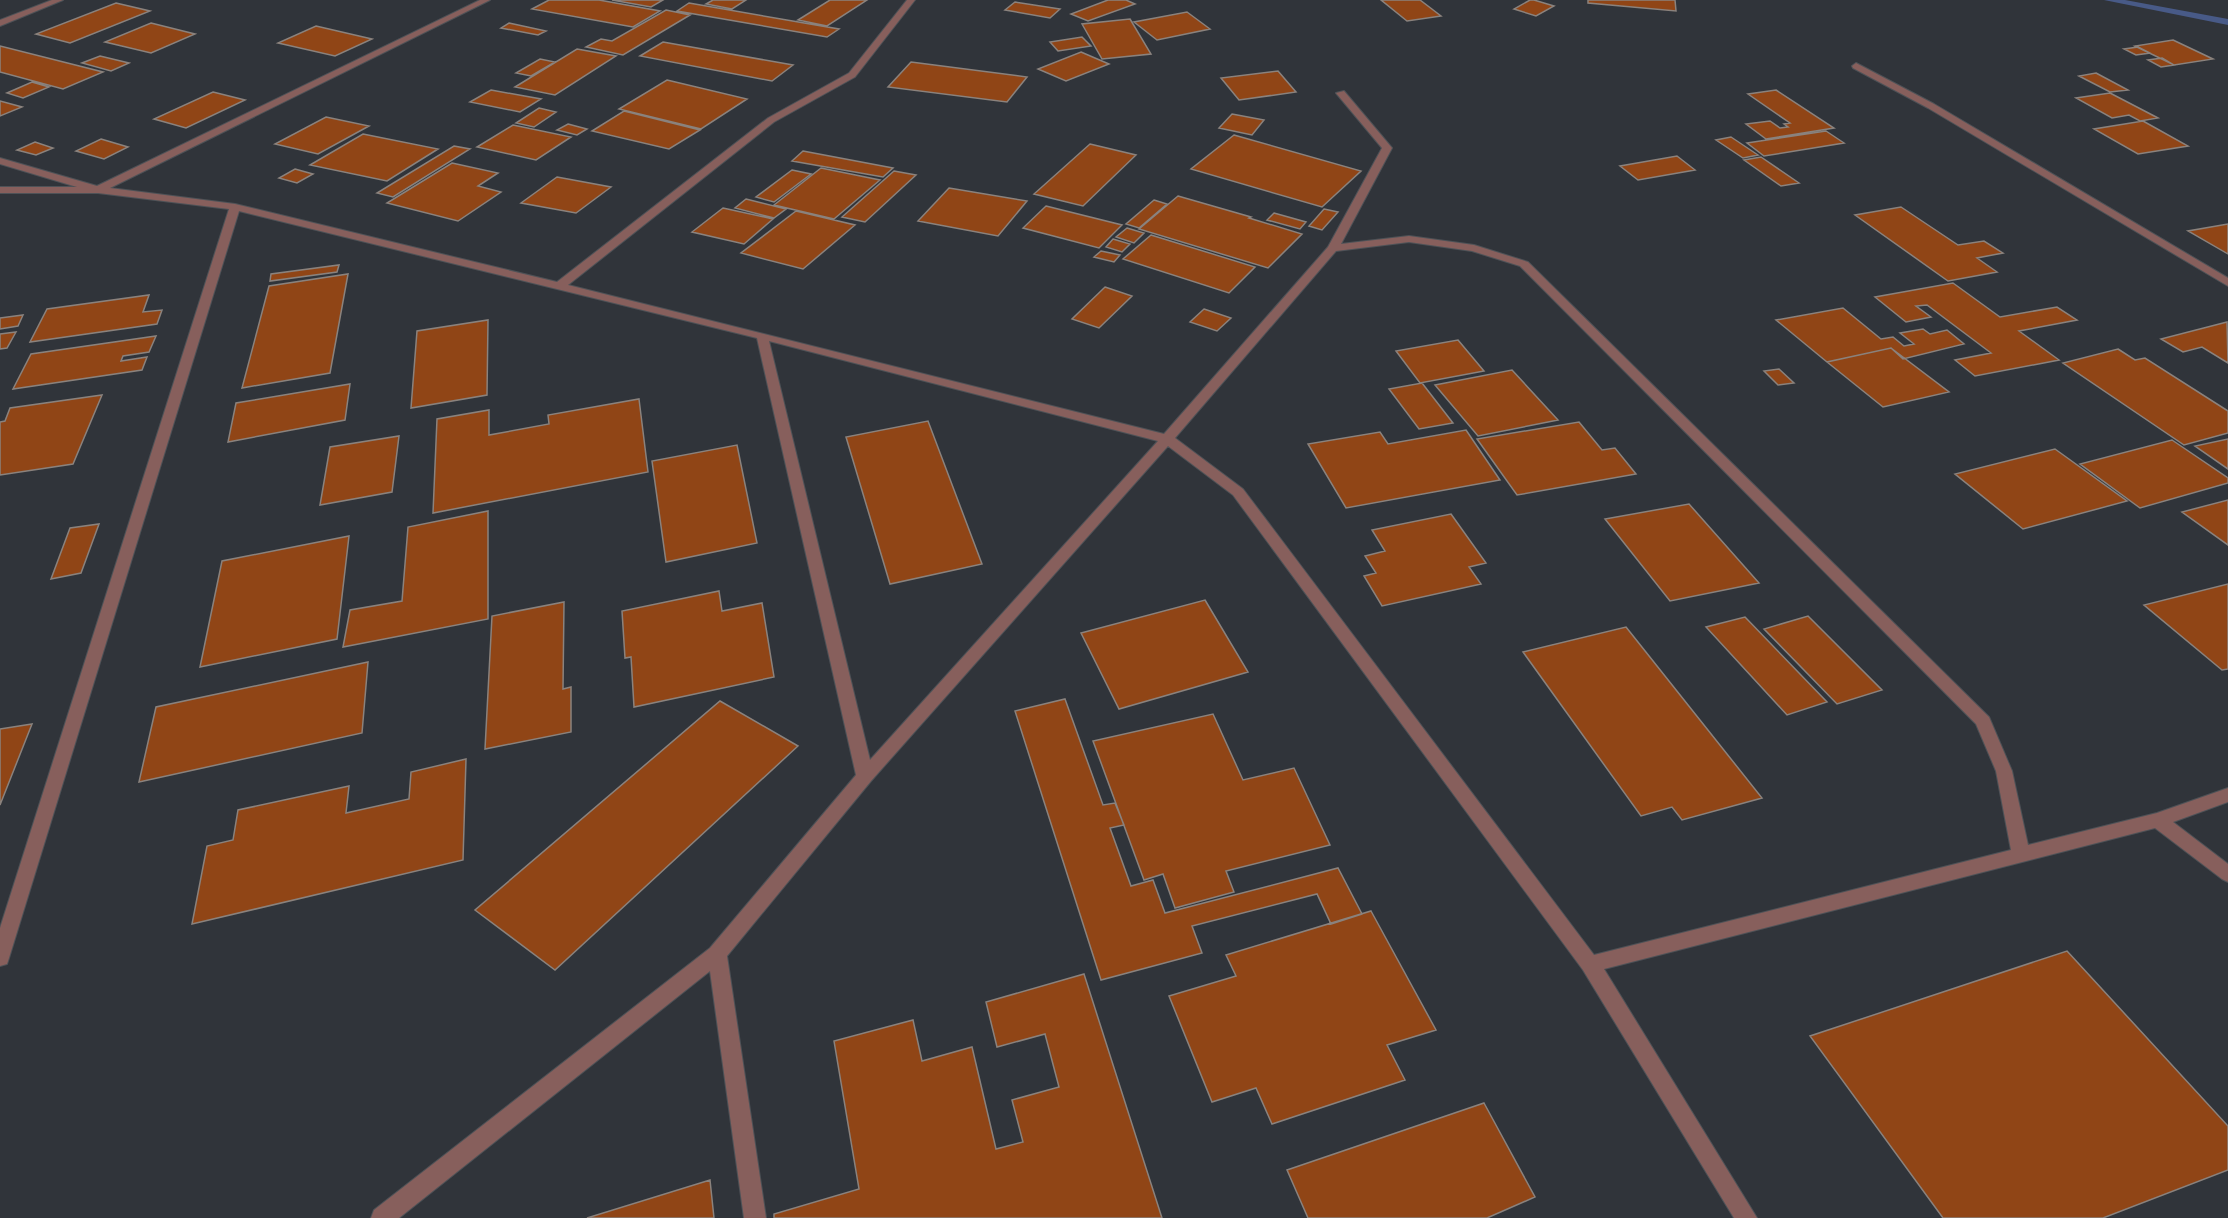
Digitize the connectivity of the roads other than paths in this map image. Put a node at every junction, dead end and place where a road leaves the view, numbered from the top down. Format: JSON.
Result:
{"nodes":[{"id":1,"x":59,"y":0,"type":"edge"},
{"id":2,"x":486,"y":0,"type":"edge"},
{"id":3,"x":911,"y":0,"type":"edge"},
{"id":4,"x":0,"y":23,"type":"edge"},
{"id":5,"x":1856,"y":66,"type":"dead end"},
{"id":6,"x":1341,"y":93,"type":"dead end"},
{"id":7,"x":0,"y":161,"type":"edge"},
{"id":8,"x":0,"y":190,"type":"edge"},
{"id":9,"x":98,"y":190,"type":"junction"},
{"id":10,"x":235,"y":207,"type":"junction"},
{"id":11,"x":1333,"y":248,"type":"junction"},
{"id":12,"x":2228,"y":283,"type":"edge"},
{"id":13,"x":560,"y":286,"type":"junction"},
{"id":14,"x":762,"y":336,"type":"junction"},
{"id":15,"x":1167,"y":439,"type":"junction"},
{"id":16,"x":866,"y":776,"type":"junction"},
{"id":17,"x":2228,"y":795,"type":"edge"},
{"id":18,"x":2158,"y":820,"type":"junction"},
{"id":19,"x":2021,"y":853,"type":"junction"},
{"id":20,"x":2228,"y":874,"type":"edge"},
{"id":21,"x":717,"y":954,"type":"junction"},
{"id":22,"x":0,"y":958,"type":"edge"},
{"id":23,"x":1590,"y":964,"type":"junction"},
{"id":24,"x":382,"y":1218,"type":"edge"},
{"id":25,"x":755,"y":1218,"type":"edge"},
{"id":26,"x":1746,"y":1218,"type":"edge"}],
"edges":[{"from":1,"to":4,"type":"street"},
{"from":2,"to":9,"type":"street"},
{"from":3,"to":13,"type":"street"},
{"from":5,"to":12,"type":"street"},
{"from":6,"to":11,"type":"street"},
{"from":7,"to":9,"type":"street"},
{"from":8,"to":9,"type":"street"},
{"from":9,"to":10,"type":"street"},
{"from":10,"to":13,"type":"street"},
{"from":10,"to":22,"type":"street"},
{"from":11,"to":15,"type":"street"},
{"from":11,"to":19,"type":"street"},
{"from":13,"to":14,"type":"street"},
{"from":14,"to":15,"type":"street"},
{"from":14,"to":16,"type":"street"},
{"from":15,"to":16,"type":"street"},
{"from":15,"to":23,"type":"street"},
{"from":16,"to":21,"type":"street"},
{"from":17,"to":18,"type":"street"},
{"from":18,"to":19,"type":"street"},
{"from":18,"to":20,"type":"street"},
{"from":19,"to":23,"type":"street"},
{"from":21,"to":24,"type":"street"},
{"from":21,"to":25,"type":"street"},
{"from":23,"to":26,"type":"street"}]}
